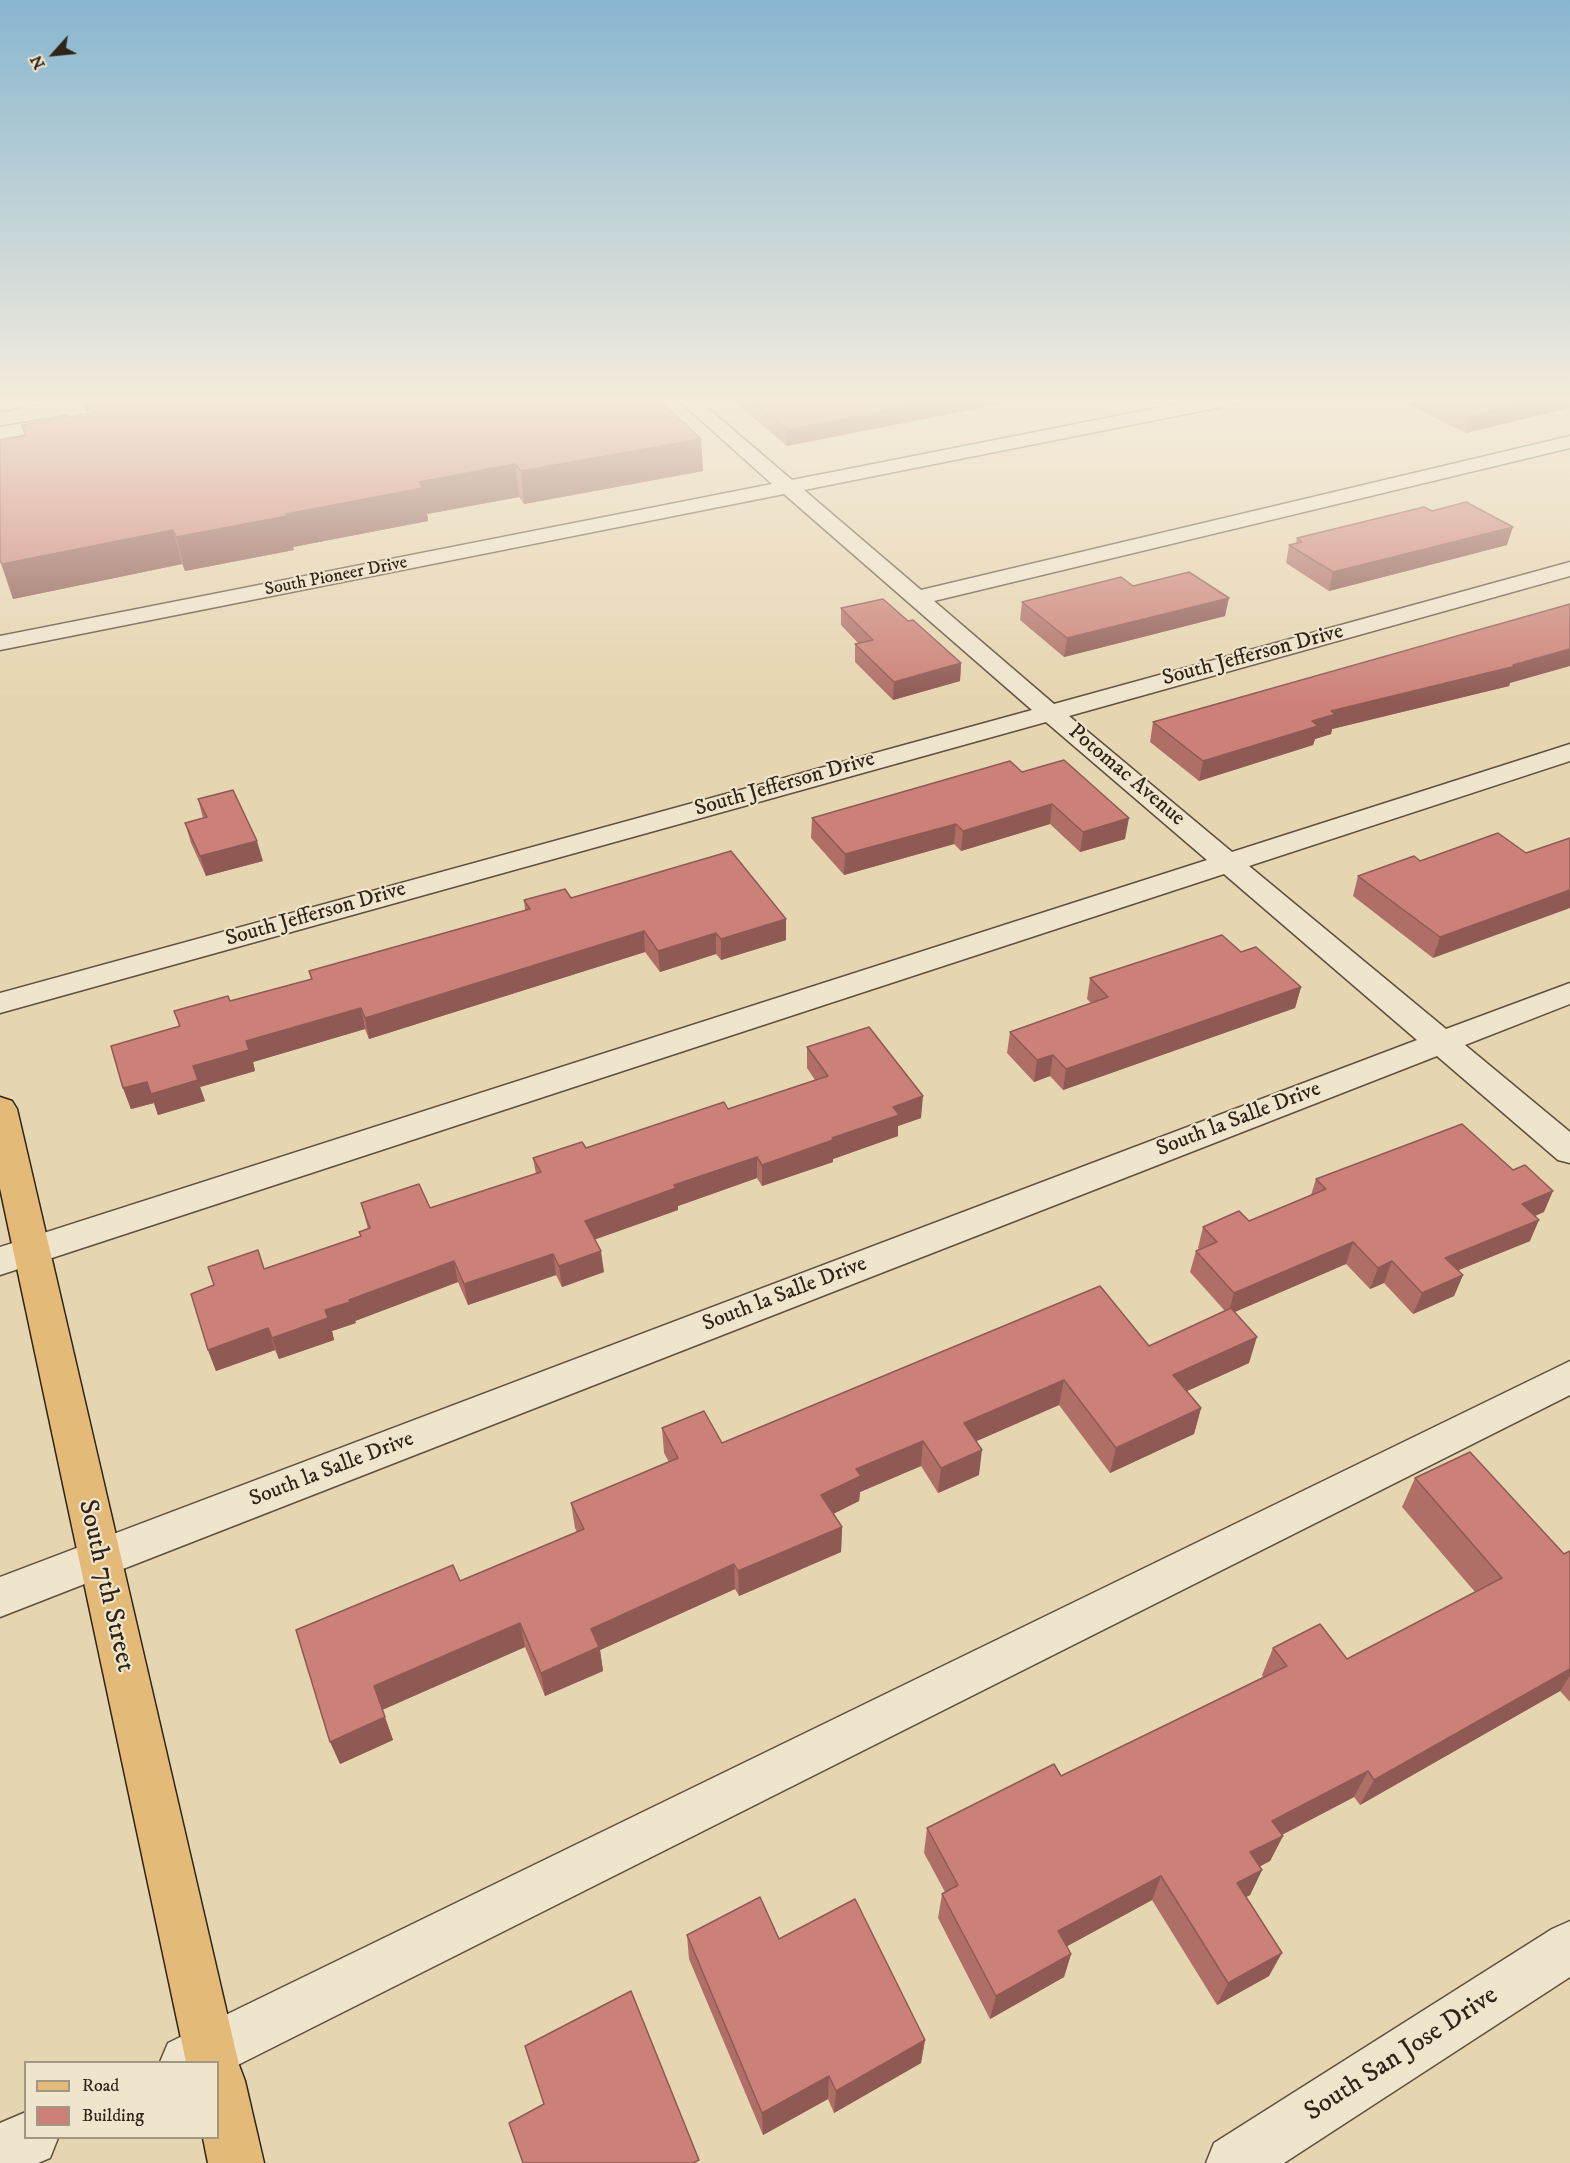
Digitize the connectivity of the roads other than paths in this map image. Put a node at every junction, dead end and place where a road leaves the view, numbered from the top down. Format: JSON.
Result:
{"nodes":[{"id":1,"x":730,"y":499,"type":"edge"},
{"id":2,"x":804,"y":499,"type":"edge"},
{"id":3,"x":1332,"y":499,"type":"edge"},
{"id":4,"x":1570,"y":569,"type":"edge"},
{"id":5,"x":917,"y":598,"type":"junction"},
{"id":6,"x":0,"y":643,"type":"edge"},
{"id":7,"x":1049,"y":712,"type":"junction"},
{"id":8,"x":1570,"y":752,"type":"edge"},
{"id":9,"x":1228,"y":863,"type":"junction"},
{"id":10,"x":1570,"y":993,"type":"edge"},
{"id":11,"x":0,"y":1003,"type":"edge"},
{"id":12,"x":1442,"y":1042,"type":"junction"},
{"id":13,"x":0,"y":1109,"type":"edge"},
{"id":14,"x":1570,"y":1151,"type":"edge"},
{"id":15,"x":15,"y":1256,"type":"edge"},
{"id":16,"x":1570,"y":1377,"type":"edge"},
{"id":17,"x":99,"y":1560,"type":"junction"},
{"id":18,"x":0,"y":1597,"type":"edge"},
{"id":19,"x":1570,"y":1947,"type":"edge"},
{"id":20,"x":206,"y":2061,"type":"edge"},
{"id":21,"x":213,"y":2061,"type":"edge"},
{"id":22,"x":219,"y":2105,"type":"edge"},
{"id":23,"x":28,"y":2139,"type":"edge"},
{"id":24,"x":0,"y":2152,"type":"edge"},
{"id":25,"x":236,"y":2163,"type":"edge"},
{"id":26,"x":1234,"y":2163,"type":"edge"}],
"edges":[{"from":1,"to":6,"type":"street","name":"South Pioneer Drive"},
{"from":2,"to":5,"type":"street","name":"Potomac Avenue"},
{"from":3,"to":5,"type":"street"},
{"from":4,"to":7,"type":"street","name":"South Jefferson Drive"},
{"from":5,"to":7,"type":"street","name":"Potomac Avenue"},
{"from":7,"to":9,"type":"street","name":"Potomac Avenue"},
{"from":7,"to":11,"type":"street","name":"South Jefferson Drive"},
{"from":8,"to":9,"type":"street"},
{"from":9,"to":12,"type":"street","name":"Potomac Avenue"},
{"from":9,"to":15,"type":"street"},
{"from":10,"to":12,"type":"street","name":"South la Salle Drive"},
{"from":12,"to":14,"type":"street","name":"Potomac Avenue"},
{"from":12,"to":17,"type":"street","name":"South la Salle Drive"},
{"from":13,"to":15,"type":"main road","name":"South 7th Street"},
{"from":15,"to":17,"type":"main road","name":"South 7th Street"},
{"from":16,"to":21,"type":"street"},
{"from":17,"to":18,"type":"street","name":"South la Salle Drive"},
{"from":17,"to":20,"type":"main road","name":"South 7th Street"},
{"from":19,"to":26,"type":"street","name":"South San Jose Drive"},
{"from":22,"to":25,"type":"main road","name":"South 7th Street"},
{"from":23,"to":24,"type":"street"}]}
